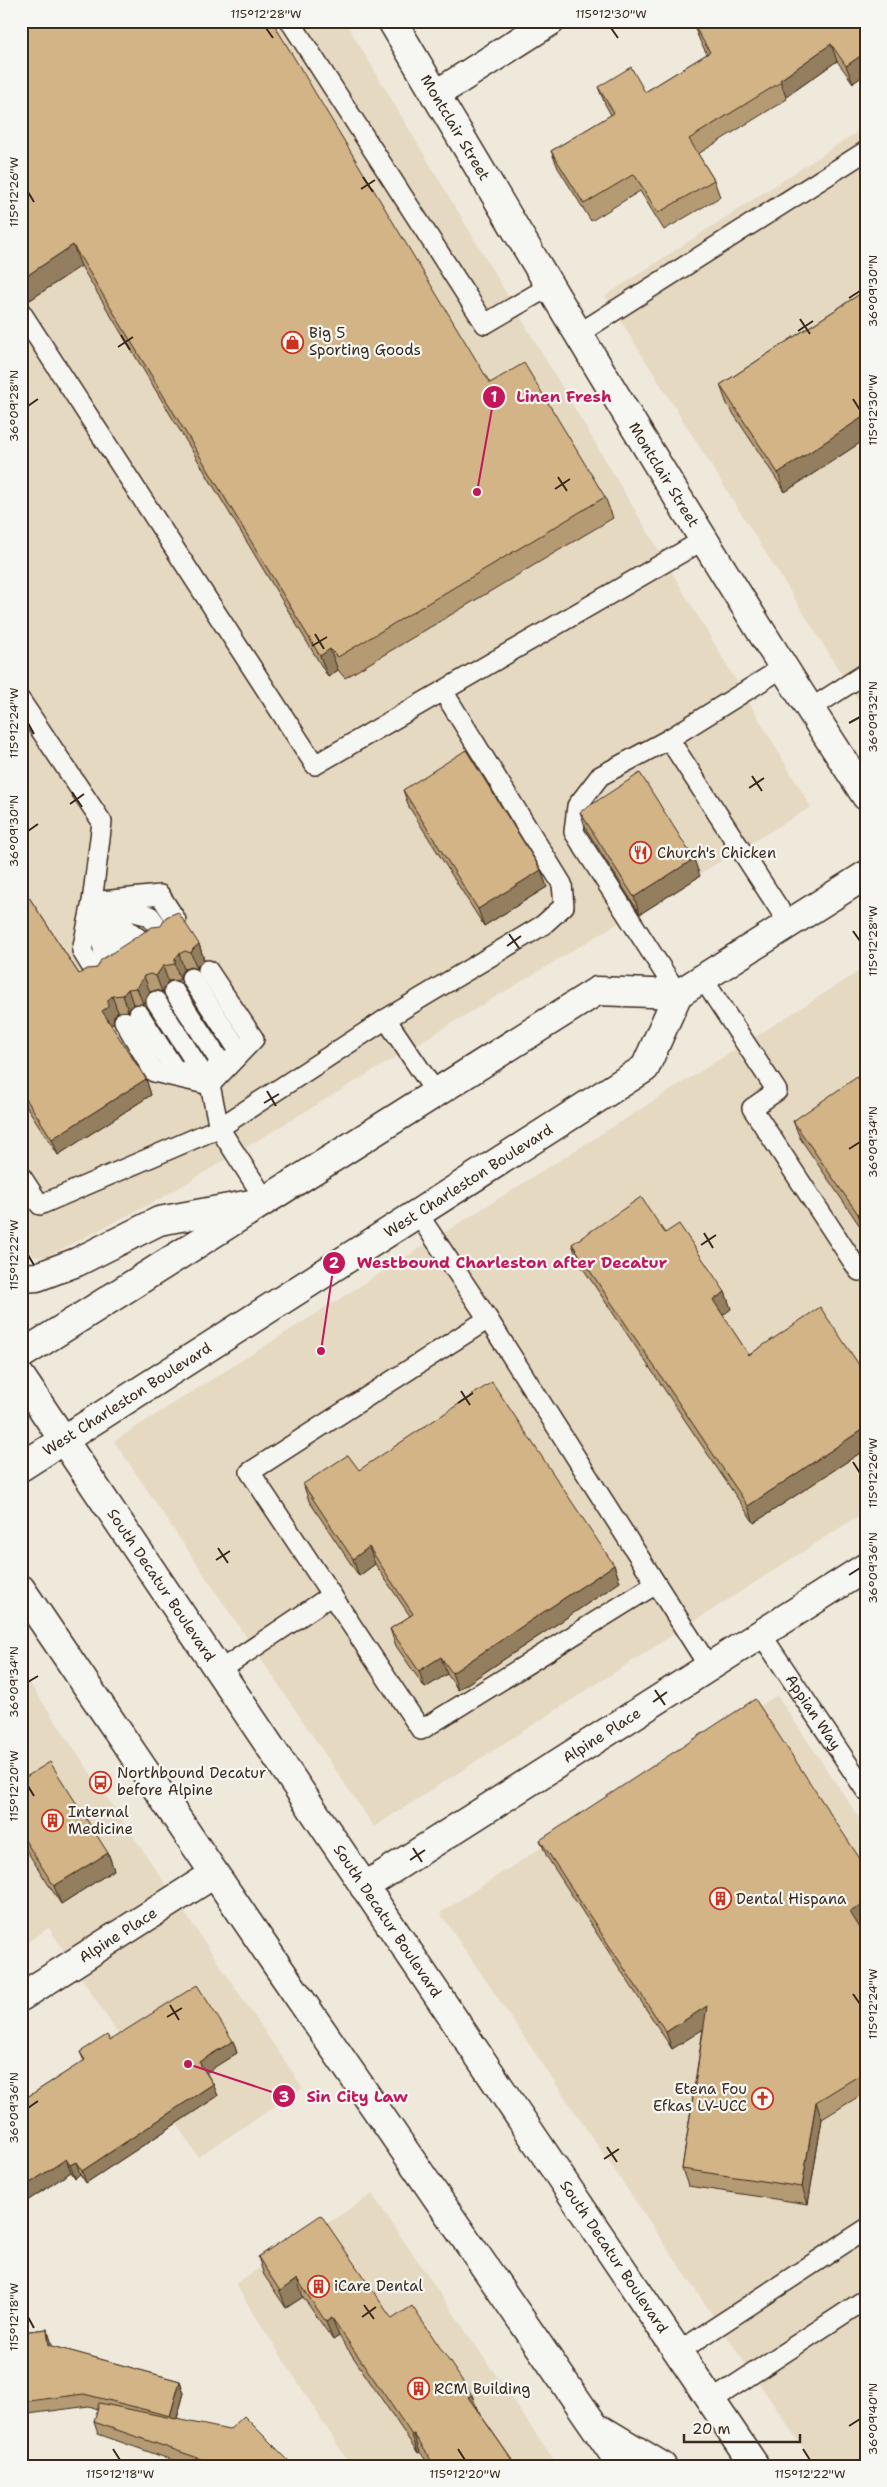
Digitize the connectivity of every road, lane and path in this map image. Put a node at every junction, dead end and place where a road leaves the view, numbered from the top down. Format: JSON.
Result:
{"nodes":[{"id":1,"x":290,"y":21,"type":"edge"},
{"id":2,"x":392,"y":21,"type":"edge"},
{"id":3,"x":551,"y":21,"type":"edge"},
{"id":4,"x":436,"y":95,"type":"junction"},
{"id":5,"x":866,"y":151,"type":"edge"},
{"id":6,"x":550,"y":286,"type":"junction"},
{"id":7,"x":21,"y":312,"type":"edge"},
{"id":8,"x":578,"y":334,"type":"junction"},
{"id":9,"x":705,"y":539,"type":"junction"},
{"id":10,"x":784,"y":668,"type":"junction"},
{"id":11,"x":866,"y":673,"type":"edge"},
{"id":12,"x":443,"y":690,"type":"junction"},
{"id":13,"x":21,"y":701,"type":"edge"},
{"id":14,"x":810,"y":709,"type":"junction"},
{"id":15,"x":669,"y":738,"type":"junction"},
{"id":16,"x":866,"y":796,"type":"edge"},
{"id":17,"x":866,"y":875,"type":"edge"},
{"id":18,"x":92,"y":902,"type":"junction"},
{"id":19,"x":176,"y":920,"type":"edge"},
{"id":20,"x":789,"y":924,"type":"junction"},
{"id":21,"x":161,"y":932,"type":"edge"},
{"id":22,"x":142,"y":941,"type":"edge"},
{"id":23,"x":124,"y":952,"type":"edge"},
{"id":24,"x":101,"y":968,"type":"edge"},
{"id":25,"x":208,"y":970,"type":"dead end"},
{"id":26,"x":191,"y":978,"type":"dead end"},
{"id":27,"x":703,"y":979,"type":"junction"},
{"id":28,"x":174,"y":991,"type":"dead end"},
{"id":29,"x":678,"y":994,"type":"junction"},
{"id":30,"x":156,"y":1001,"type":"dead end"},
{"id":31,"x":131,"y":1018,"type":"dead end"},
{"id":32,"x":386,"y":1019,"type":"junction"},
{"id":33,"x":210,"y":1086,"type":"junction"},
{"id":34,"x":436,"y":1093,"type":"junction"},
{"id":35,"x":219,"y":1128,"type":"junction"},
{"id":36,"x":21,"y":1176,"type":"edge"},
{"id":37,"x":266,"y":1201,"type":"junction"},
{"id":38,"x":418,"y":1214,"type":"junction"},
{"id":39,"x":866,"y":1266,"type":"edge"},
{"id":40,"x":21,"y":1278,"type":"edge"},
{"id":41,"x":488,"y":1318,"type":"junction"},
{"id":42,"x":21,"y":1355,"type":"edge"},
{"id":43,"x":21,"y":1377,"type":"edge"},
{"id":44,"x":64,"y":1440,"type":"junction"},
{"id":45,"x":21,"y":1467,"type":"edge"},
{"id":46,"x":866,"y":1567,"type":"edge"},
{"id":47,"x":656,"y":1584,"type":"junction"},
{"id":48,"x":21,"y":1589,"type":"edge"},
{"id":49,"x":332,"y":1596,"type":"junction"},
{"id":50,"x":761,"y":1634,"type":"junction"},
{"id":51,"x":709,"y":1667,"type":"junction"},
{"id":52,"x":219,"y":1671,"type":"junction"},
{"id":53,"x":866,"y":1791,"type":"edge"},
{"id":54,"x":214,"y":1874,"type":"junction"},
{"id":55,"x":364,"y":1886,"type":"junction"},
{"id":56,"x":21,"y":1997,"type":"edge"},
{"id":57,"x":866,"y":2229,"type":"edge"},
{"id":58,"x":866,"y":2299,"type":"edge"},
{"id":59,"x":678,"y":2352,"type":"junction"},
{"id":60,"x":711,"y":2401,"type":"junction"},
{"id":61,"x":595,"y":2425,"type":"junction"},
{"id":62,"x":622,"y":2466,"type":"edge"},
{"id":63,"x":662,"y":2466,"type":"edge"},
{"id":64,"x":755,"y":2466,"type":"edge"}],
"edges":[{"from":1,"to":6,"type":"lane"},
{"from":2,"to":4,"type":"main road","name":"Montclair Street"},
{"from":3,"to":4,"type":"main road"},
{"from":4,"to":6,"type":"main road","name":"Montclair Street"},
{"from":5,"to":8,"type":"lane"},
{"from":6,"to":8,"type":"main road","name":"Montclair Street"},
{"from":7,"to":12,"type":"lane"},
{"from":8,"to":9,"type":"main road","name":"Montclair Street"},
{"from":9,"to":10,"type":"main road","name":"Montclair Street"},
{"from":9,"to":12,"type":"lane"},
{"from":10,"to":14,"type":"main road","name":"Montclair Street"},
{"from":10,"to":15,"type":"lane"},
{"from":11,"to":14,"type":"lane"},
{"from":12,"to":32,"type":"lane"},
{"from":13,"to":18,"type":"lane"},
{"from":14,"to":16,"type":"main road","name":"Montclair Street"},
{"from":15,"to":20,"type":"lane"},
{"from":15,"to":29,"type":"lane"},
{"from":17,"to":20,"type":"main road"},
{"from":18,"to":19,"type":"lane"},
{"from":18,"to":21,"type":"lane"},
{"from":18,"to":22,"type":"lane"},
{"from":18,"to":23,"type":"lane"},
{"from":18,"to":24,"type":"lane"},
{"from":20,"to":27,"type":"main road"},
{"from":25,"to":33,"type":"lane"},
{"from":26,"to":33,"type":"lane"},
{"from":27,"to":29,"type":"main road"},
{"from":27,"to":39,"type":"lane"},
{"from":28,"to":33,"type":"lane"},
{"from":29,"to":34,"type":"main road"},
{"from":29,"to":38,"type":"main road","name":"West Charleston Boulevard"},
{"from":30,"to":33,"type":"lane"},
{"from":31,"to":33,"type":"lane"},
{"from":32,"to":34,"type":"lane"},
{"from":32,"to":35,"type":"lane"},
{"from":33,"to":35,"type":"lane"},
{"from":34,"to":37,"type":"main road"},
{"from":35,"to":36,"type":"lane"},
{"from":35,"to":37,"type":"lane"},
{"from":37,"to":40,"type":"main road"},
{"from":37,"to":42,"type":"main road"},
{"from":38,"to":41,"type":"lane"},
{"from":38,"to":44,"type":"main road","name":"West Charleston Boulevard"},
{"from":41,"to":47,"type":"lane"},
{"from":41,"to":49,"type":"lane"},
{"from":43,"to":44,"type":"main road","name":"South Decatur Boulevard"},
{"from":44,"to":45,"type":"main road","name":"West Charleston Boulevard"},
{"from":44,"to":52,"type":"main road","name":"South Decatur Boulevard"},
{"from":46,"to":50,"type":"main road","name":"Alpine Place"},
{"from":47,"to":49,"type":"lane"},
{"from":47,"to":51,"type":"lane"},
{"from":48,"to":54,"type":"main road"},
{"from":49,"to":52,"type":"lane"},
{"from":50,"to":51,"type":"main road","name":"Alpine Place"},
{"from":50,"to":53,"type":"lane","name":"Appian Way"},
{"from":51,"to":55,"type":"main road","name":"Alpine Place"},
{"from":52,"to":55,"type":"main road","name":"South Decatur Boulevard"},
{"from":54,"to":56,"type":"main road","name":"Alpine Place"},
{"from":54,"to":61,"type":"main road"},
{"from":55,"to":59,"type":"main road","name":"South Decatur Boulevard"},
{"from":57,"to":59,"type":"lane"},
{"from":58,"to":60,"type":"lane"},
{"from":59,"to":60,"type":"main road","name":"South Decatur Boulevard"},
{"from":60,"to":64,"type":"main road","name":"South Decatur Boulevard"},
{"from":61,"to":62,"type":"main road"},
{"from":61,"to":63,"type":"main road"}]}
